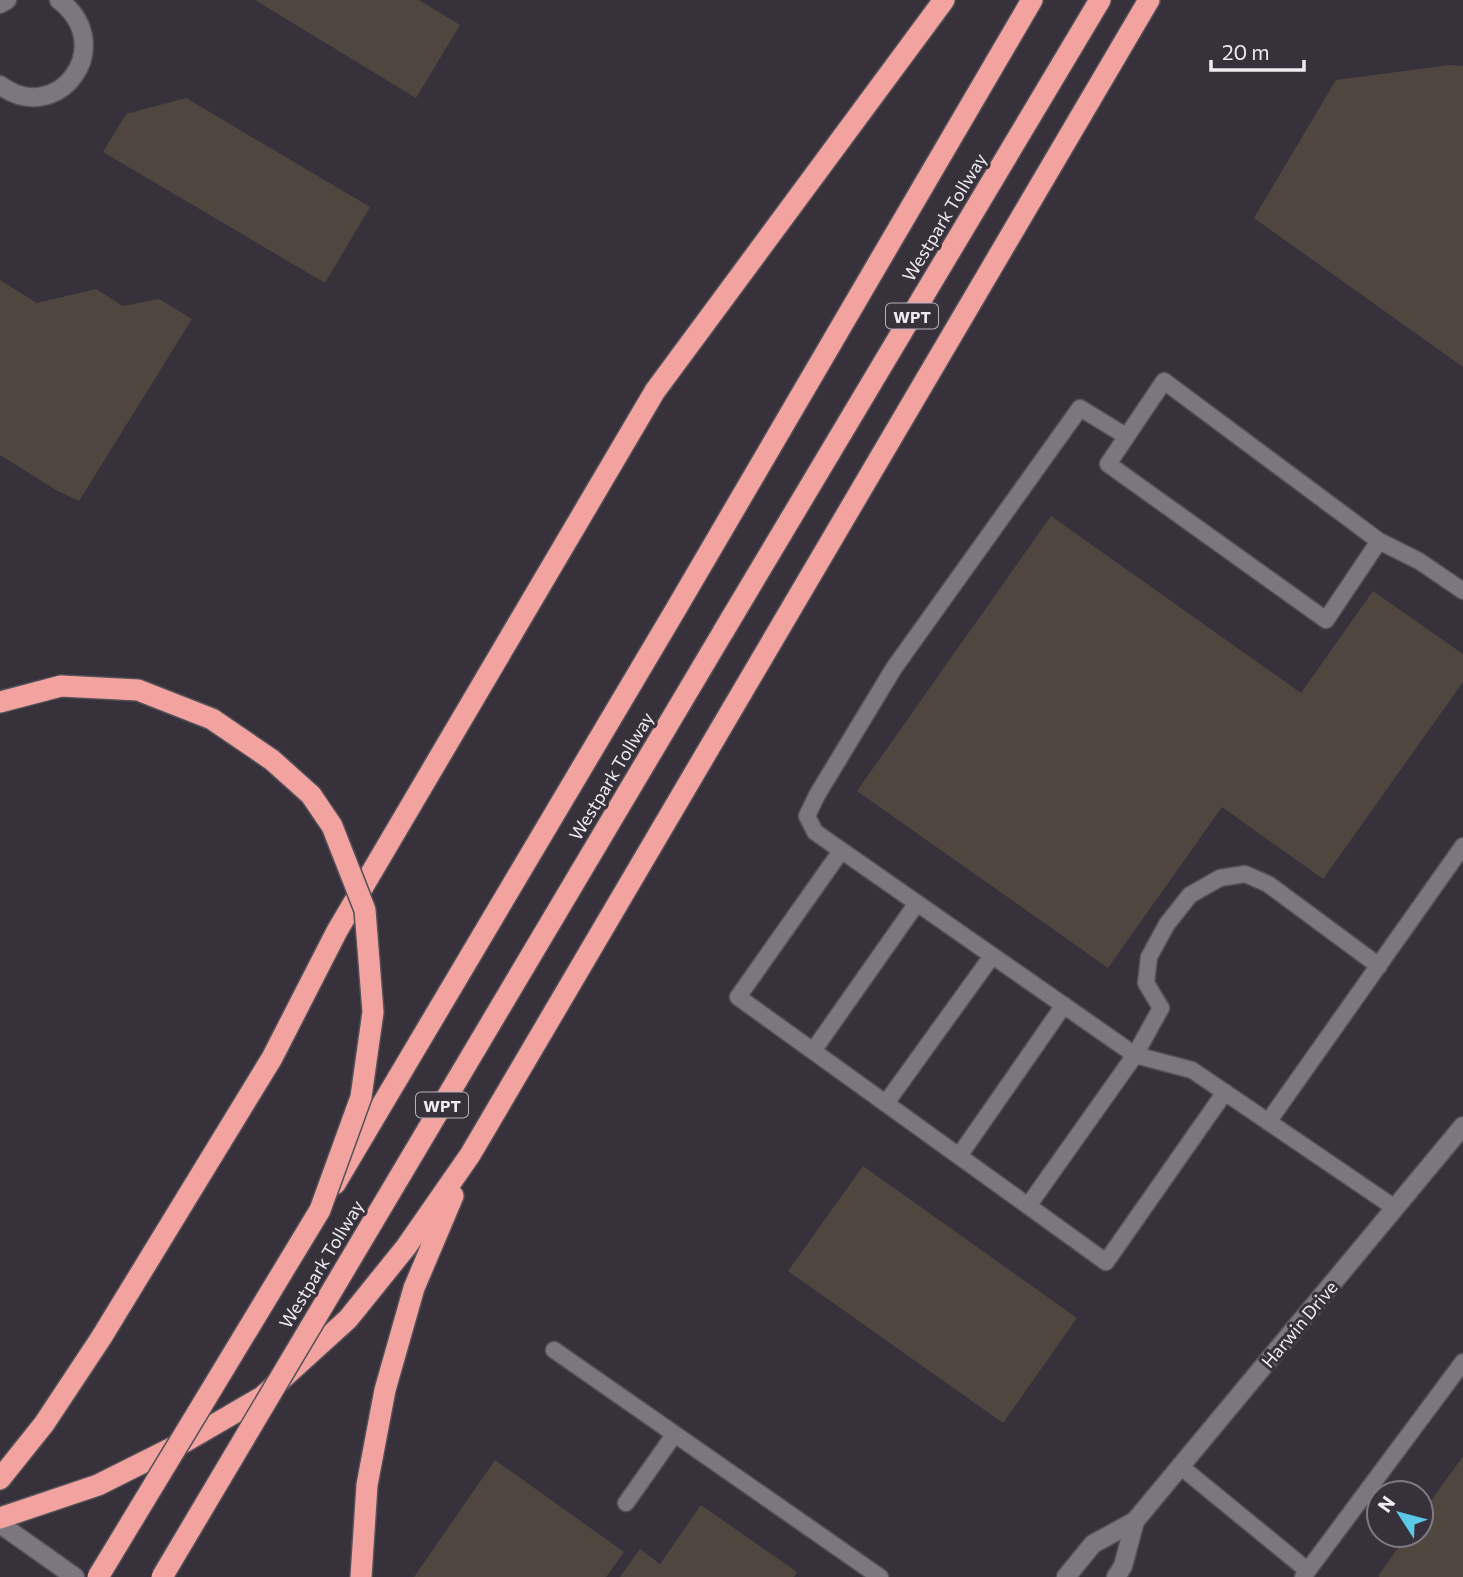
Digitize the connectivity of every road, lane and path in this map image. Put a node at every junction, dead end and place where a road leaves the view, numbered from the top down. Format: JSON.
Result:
{"nodes":[{"id":1,"x":8,"y":0,"type":"edge"},
{"id":2,"x":58,"y":0,"type":"edge"},
{"id":3,"x":944,"y":0,"type":"edge"},
{"id":4,"x":1032,"y":0,"type":"edge"},
{"id":5,"x":1100,"y":0,"type":"edge"},
{"id":6,"x":1149,"y":0,"type":"edge"},
{"id":7,"x":0,"y":5,"type":"edge"},
{"id":8,"x":0,"y":85,"type":"edge"},
{"id":9,"x":1126,"y":436,"type":"junction"},
{"id":10,"x":1379,"y":541,"type":"junction"},
{"id":11,"x":1463,"y":592,"type":"edge"},
{"id":12,"x":0,"y":702,"type":"edge"},
{"id":13,"x":1463,"y":846,"type":"edge"},
{"id":14,"x":841,"y":851,"type":"junction"},
{"id":15,"x":917,"y":903,"type":"junction"},
{"id":16,"x":992,"y":956,"type":"junction"},
{"id":17,"x":1379,"y":965,"type":"junction"},
{"id":18,"x":1064,"y":1005,"type":"junction"},
{"id":19,"x":813,"y":1051,"type":"junction"},
{"id":20,"x":1136,"y":1055,"type":"junction"},
{"id":21,"x":1226,"y":1092,"type":"junction"},
{"id":22,"x":886,"y":1103,"type":"junction"},
{"id":23,"x":1268,"y":1122,"type":"junction"},
{"id":24,"x":1463,"y":1126,"type":"edge"},
{"id":25,"x":470,"y":1155,"type":"junction"},
{"id":26,"x":959,"y":1156,"type":"junction"},
{"id":27,"x":1028,"y":1206,"type":"junction"},
{"id":28,"x":1395,"y":1208,"type":"junction"},
{"id":29,"x":320,"y":1210,"type":"junction"},
{"id":30,"x":554,"y":1350,"type":"dead end"},
{"id":31,"x":1463,"y":1362,"type":"edge"},
{"id":32,"x":674,"y":1435,"type":"junction"},
{"id":33,"x":1180,"y":1466,"type":"junction"},
{"id":34,"x":1,"y":1479,"type":"edge"},
{"id":35,"x":626,"y":1503,"type":"dead end"},
{"id":36,"x":1135,"y":1521,"type":"junction"},
{"id":37,"x":4,"y":1525,"type":"edge"},
{"id":38,"x":1305,"y":1574,"type":"edge"},
{"id":39,"x":75,"y":1577,"type":"edge"},
{"id":40,"x":98,"y":1577,"type":"edge"},
{"id":41,"x":162,"y":1577,"type":"edge"},
{"id":42,"x":361,"y":1577,"type":"edge"},
{"id":43,"x":880,"y":1577,"type":"edge"},
{"id":44,"x":1066,"y":1577,"type":"edge"},
{"id":45,"x":1116,"y":1577,"type":"edge"}],
"edges":[{"from":1,"to":7,"type":"main road"},
{"from":2,"to":8,"type":"main road"},
{"from":3,"to":34,"type":"highway"},
{"from":4,"to":29,"type":"highway","name":"Westpark Tollway","number":"WPT","bridge":true},
{"from":5,"to":41,"type":"highway","name":"Westpark Tollway","number":"WPT","bridge":true},
{"from":6,"to":25,"type":"highway"},
{"from":9,"to":10,"type":"lane"},
{"from":9,"to":10,"type":"lane"},
{"from":9,"to":14,"type":"lane"},
{"from":10,"to":11,"type":"lane"},
{"from":12,"to":29,"type":"highway","bridge":true},
{"from":13,"to":17,"type":"lane"},
{"from":14,"to":15,"type":"lane"},
{"from":14,"to":19,"type":"lane"},
{"from":15,"to":16,"type":"lane"},
{"from":15,"to":19,"type":"lane"},
{"from":16,"to":18,"type":"lane"},
{"from":16,"to":22,"type":"lane"},
{"from":17,"to":20,"type":"lane"},
{"from":17,"to":23,"type":"lane"},
{"from":18,"to":20,"type":"lane"},
{"from":18,"to":26,"type":"lane"},
{"from":19,"to":22,"type":"lane"},
{"from":20,"to":21,"type":"lane"},
{"from":20,"to":27,"type":"lane"},
{"from":21,"to":23,"type":"lane"},
{"from":21,"to":27,"type":"lane"},
{"from":22,"to":26,"type":"lane"},
{"from":23,"to":28,"type":"lane"},
{"from":24,"to":28,"type":"main road","name":"Harwin Drive"},
{"from":25,"to":37,"type":"highway"},
{"from":25,"to":42,"type":"highway"},
{"from":26,"to":27,"type":"lane"},
{"from":28,"to":33,"type":"main road","name":"Harwin Drive"},
{"from":29,"to":40,"type":"highway","name":"Westpark Tollway","number":"WPT","bridge":true},
{"from":30,"to":32,"type":"lane"},
{"from":31,"to":38,"type":"lane"},
{"from":32,"to":35,"type":"lane"},
{"from":32,"to":43,"type":"lane"},
{"from":33,"to":36,"type":"main road","name":"Harwin Drive"},
{"from":33,"to":38,"type":"lane"},
{"from":36,"to":44,"type":"main road","name":"Harwin Drive"},
{"from":36,"to":45,"type":"main road","name":"Harwin Drive"},
{"from":37,"to":39,"type":"main road"}]}
